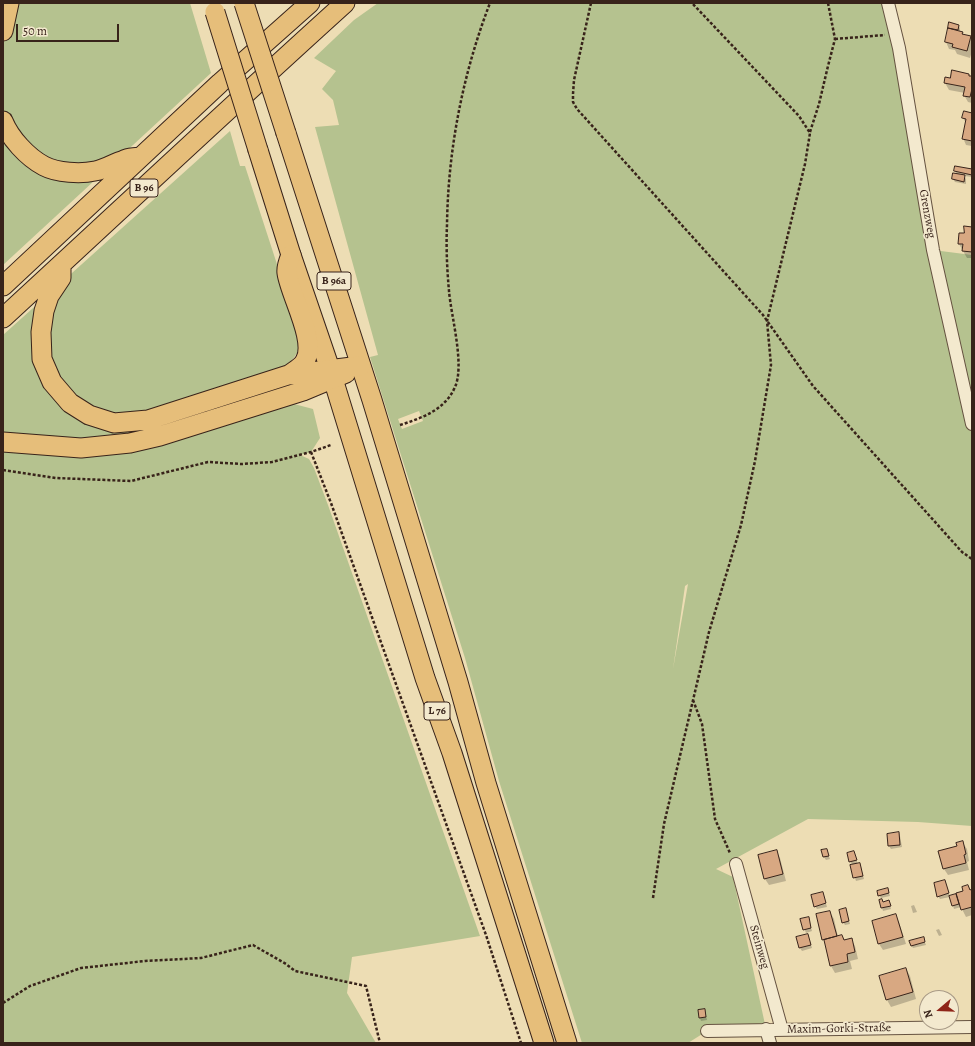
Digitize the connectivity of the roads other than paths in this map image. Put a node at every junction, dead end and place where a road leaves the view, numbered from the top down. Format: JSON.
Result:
{"nodes":[{"id":1,"x":9,"y":3,"type":"edge"},
{"id":2,"x":244,"y":3,"type":"edge"},
{"id":3,"x":310,"y":3,"type":"edge"},
{"id":4,"x":345,"y":3,"type":"edge"},
{"id":5,"x":888,"y":3,"type":"edge"},
{"id":6,"x":214,"y":7,"type":"edge"},
{"id":7,"x":3,"y":32,"type":"edge"},
{"id":8,"x":3,"y":121,"type":"edge"},
{"id":9,"x":142,"y":156,"type":"junction"},
{"id":10,"x":291,"y":255,"type":"junction"},
{"id":11,"x":61,"y":266,"type":"junction"},
{"id":12,"x":3,"y":286,"type":"edge"},
{"id":13,"x":3,"y":318,"type":"edge"},
{"id":14,"x":360,"y":366,"type":"junction"},
{"id":15,"x":331,"y":374,"type":"junction"},
{"id":16,"x":288,"y":375,"type":"junction"},
{"id":17,"x":972,"y":424,"type":"edge"},
{"id":18,"x":3,"y":442,"type":"edge"},
{"id":19,"x":736,"y":864,"type":"road end"},
{"id":20,"x":972,"y":1027,"type":"edge"},
{"id":21,"x":766,"y":1029,"type":"junction"},
{"id":22,"x":782,"y":1030,"type":"junction"},
{"id":23,"x":707,"y":1031,"type":"dead end"},
{"id":24,"x":544,"y":1043,"type":"edge"},
{"id":25,"x":567,"y":1043,"type":"edge"},
{"id":26,"x":770,"y":1043,"type":"edge"}],
"edges":[{"from":1,"to":7,"type":"main road"},
{"from":2,"to":14,"type":"main road","number":"B 96a","bridge":true},
{"from":3,"to":9,"type":"main road","number":"B 96"},
{"from":4,"to":11,"type":"main road","number":"B 96"},
{"from":5,"to":17,"type":"street","name":"Grenzweg"},
{"from":6,"to":10,"type":"main road","bridge":true},
{"from":8,"to":9,"type":"main road"},
{"from":9,"to":12,"type":"main road","number":"B 96"},
{"from":10,"to":15,"type":"main road"},
{"from":10,"to":16,"type":"main road"},
{"from":11,"to":13,"type":"main road","number":"B 96"},
{"from":11,"to":16,"type":"main road"},
{"from":14,"to":15,"type":"main road"},
{"from":14,"to":25,"type":"main road","number":"L 76"},
{"from":15,"to":16,"type":"main road"},
{"from":15,"to":18,"type":"main road"},
{"from":15,"to":24,"type":"main road","number":"L 76"},
{"from":19,"to":22,"type":"street","name":"Steinweg"},
{"from":20,"to":22,"type":"street","name":"Maxim-Gorki-Straße"},
{"from":21,"to":22,"type":"street","name":"Maxim-Gorki-Straße"},
{"from":21,"to":23,"type":"street","name":"Maxim-Gorki-Straße"},
{"from":21,"to":26,"type":"street"}]}
